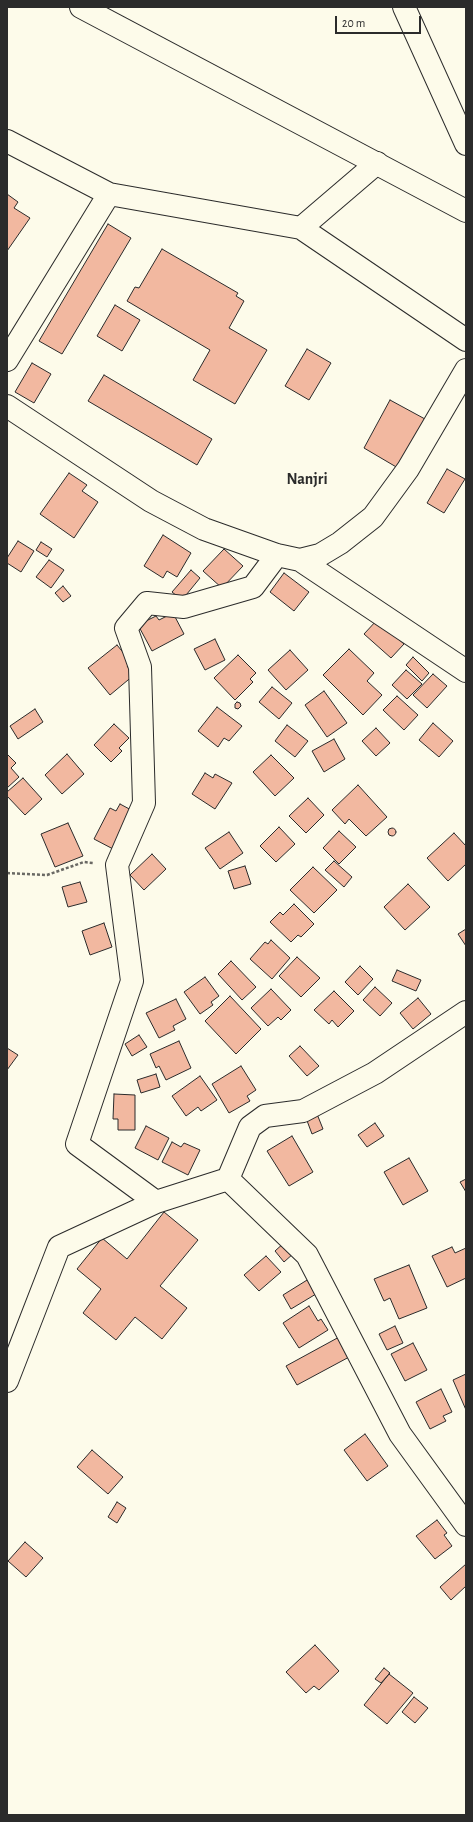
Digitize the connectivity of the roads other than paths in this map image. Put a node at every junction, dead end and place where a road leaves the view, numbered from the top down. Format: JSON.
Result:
{"nodes":[{"id":1,"x":81,"y":7,"type":"edge"},
{"id":2,"x":404,"y":7,"type":"edge"},
{"id":3,"x":7,"y":141,"type":"edge"},
{"id":4,"x":466,"y":144,"type":"edge"},
{"id":5,"x":377,"y":163,"type":"junction"},
{"id":6,"x":109,"y":194,"type":"junction"},
{"id":7,"x":466,"y":211,"type":"edge"},
{"id":8,"x":301,"y":228,"type":"junction"},
{"id":9,"x":466,"y":340,"type":"edge"},
{"id":10,"x":7,"y":360,"type":"edge"},
{"id":11,"x":466,"y":370,"type":"edge"},
{"id":12,"x":7,"y":406,"type":"edge"},
{"id":13,"x":277,"y":555,"type":"junction"},
{"id":14,"x":300,"y":560,"type":"junction"},
{"id":15,"x":466,"y":671,"type":"edge"},
{"id":16,"x":466,"y":1012,"type":"edge"},
{"id":17,"x":228,"y":1179,"type":"junction"},
{"id":18,"x":156,"y":1202,"type":"junction"},
{"id":19,"x":7,"y":1381,"type":"edge"},
{"id":20,"x":466,"y":1525,"type":"edge"}],
"edges":[{"from":1,"to":5,"type":"main road"},
{"from":2,"to":4,"type":"main road"},
{"from":3,"to":6,"type":"main road"},
{"from":5,"to":7,"type":"main road"},
{"from":5,"to":8,"type":"main road"},
{"from":6,"to":8,"type":"main road"},
{"from":6,"to":10,"type":"main road"},
{"from":8,"to":9,"type":"main road"},
{"from":11,"to":14,"type":"main road"},
{"from":12,"to":13,"type":"main road"},
{"from":13,"to":14,"type":"main road"},
{"from":13,"to":18,"type":"main road"},
{"from":14,"to":15,"type":"main road"},
{"from":16,"to":17,"type":"main road"},
{"from":17,"to":18,"type":"main road"},
{"from":17,"to":20,"type":"main road"},
{"from":18,"to":19,"type":"main road"}]}
